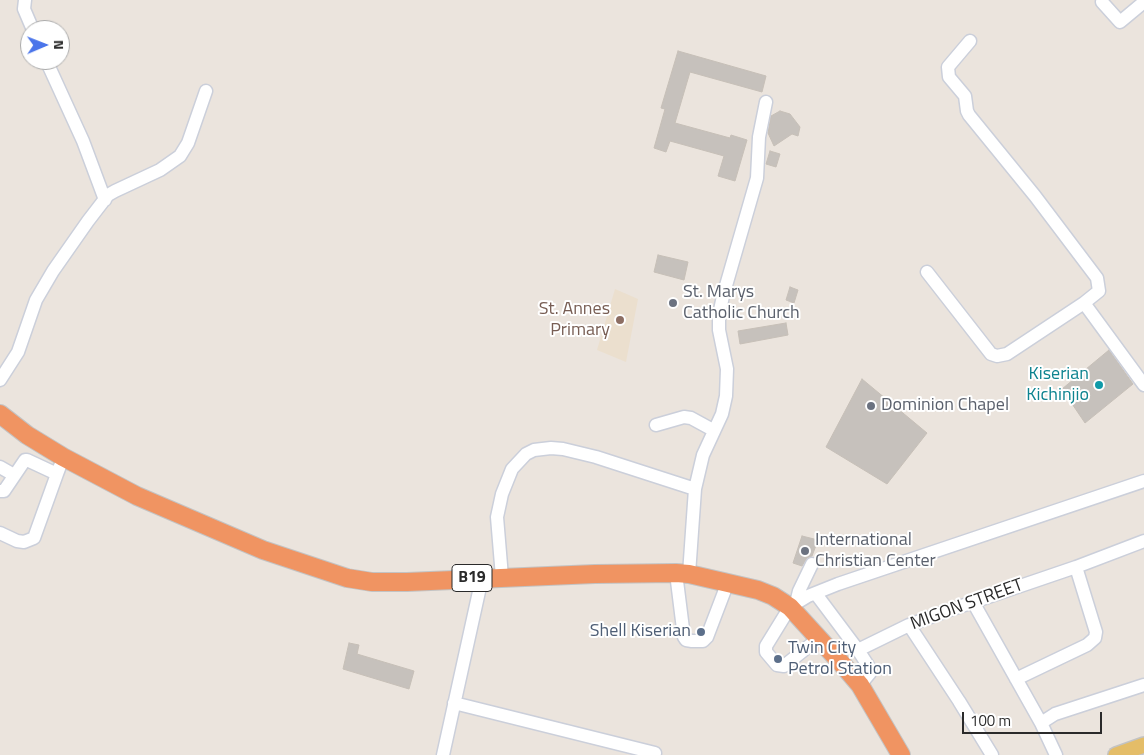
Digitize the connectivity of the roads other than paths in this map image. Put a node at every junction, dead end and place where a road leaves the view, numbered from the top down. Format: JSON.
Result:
{"nodes":[{"id":1,"x":25,"y":0,"type":"edge"},
{"id":2,"x":1102,"y":2,"type":"dead end"},
{"id":3,"x":1144,"y":2,"type":"edge"},
{"id":4,"x":29,"y":20,"type":"edge"},
{"id":5,"x":970,"y":41,"type":"dead end"},
{"id":6,"x":50,"y":70,"type":"edge"},
{"id":7,"x":206,"y":91,"type":"dead end"},
{"id":8,"x":766,"y":102,"type":"dead end"},
{"id":9,"x":105,"y":200,"type":"junction"},
{"id":10,"x":927,"y":272,"type":"dead end"},
{"id":11,"x":1084,"y":303,"type":"junction"},
{"id":12,"x":0,"y":380,"type":"edge"},
{"id":13,"x":1144,"y":385,"type":"edge"},
{"id":14,"x":2,"y":418,"type":"edge"},
{"id":15,"x":656,"y":425,"type":"dead end"},
{"id":16,"x":713,"y":430,"type":"junction"},
{"id":17,"x":63,"y":457,"type":"junction"},
{"id":18,"x":0,"y":467,"type":"edge"},
{"id":19,"x":57,"y":474,"type":"junction"},
{"id":20,"x":14,"y":475,"type":"junction"},
{"id":21,"x":1144,"y":481,"type":"edge"},
{"id":22,"x":695,"y":489,"type":"junction"},
{"id":23,"x":0,"y":491,"type":"edge"},
{"id":24,"x":0,"y":533,"type":"edge"},
{"id":25,"x":1144,"y":541,"type":"edge"},
{"id":26,"x":812,"y":564,"type":"dead end"},
{"id":27,"x":1076,"y":567,"type":"junction"},
{"id":28,"x":683,"y":574,"type":"junction"},
{"id":29,"x":502,"y":577,"type":"junction"},
{"id":30,"x":482,"y":578,"type":"junction"},
{"id":31,"x":728,"y":582,"type":"junction"},
{"id":32,"x":816,"y":594,"type":"junction"},
{"id":33,"x":973,"y":602,"type":"junction"},
{"id":34,"x":793,"y":605,"type":"junction"},
{"id":35,"x":909,"y":625,"type":"junction"},
{"id":36,"x":819,"y":638,"type":"junction"},
{"id":37,"x":858,"y":650,"type":"junction"},
{"id":38,"x":1016,"y":679,"type":"junction"},
{"id":39,"x":860,"y":685,"type":"junction"},
{"id":40,"x":1144,"y":685,"type":"edge"},
{"id":41,"x":454,"y":703,"type":"junction"},
{"id":42,"x":1041,"y":723,"type":"junction"},
{"id":43,"x":1144,"y":745,"type":"edge"},
{"id":44,"x":655,"y":753,"type":"dead end"},
{"id":45,"x":443,"y":755,"type":"edge"},
{"id":46,"x":901,"y":755,"type":"edge"},
{"id":47,"x":992,"y":755,"type":"edge"},
{"id":48,"x":1056,"y":755,"type":"edge"},
{"id":49,"x":1116,"y":755,"type":"edge"}],
"edges":[{"from":1,"to":4,"type":"street"},
{"from":2,"to":3,"type":"street"},
{"from":5,"to":11,"type":"street"},
{"from":6,"to":9,"type":"street"},
{"from":7,"to":9,"type":"street"},
{"from":8,"to":16,"type":"street"},
{"from":9,"to":12,"type":"street"},
{"from":10,"to":11,"type":"street"},
{"from":11,"to":13,"type":"street"},
{"from":14,"to":17,"type":"highway","number":"B19"},
{"from":15,"to":16,"type":"street"},
{"from":16,"to":22,"type":"street"},
{"from":17,"to":19,"type":"street"},
{"from":17,"to":30,"type":"highway","number":"B19"},
{"from":18,"to":20,"type":"street"},
{"from":19,"to":20,"type":"street"},
{"from":19,"to":24,"type":"street"},
{"from":20,"to":23,"type":"street"},
{"from":21,"to":32,"type":"street"},
{"from":22,"to":28,"type":"street"},
{"from":22,"to":29,"type":"street"},
{"from":25,"to":27,"type":"street","name":"MIGON STREET"},
{"from":26,"to":34,"type":"street"},
{"from":27,"to":33,"type":"street","name":"MIGON STREET"},
{"from":27,"to":38,"type":"street"},
{"from":28,"to":29,"type":"highway","number":"B19"},
{"from":28,"to":31,"type":"highway","number":"B19"},
{"from":28,"to":31,"type":"street"},
{"from":29,"to":30,"type":"highway","number":"B19"},
{"from":30,"to":41,"type":"street"},
{"from":31,"to":34,"type":"highway","number":"B19"},
{"from":32,"to":34,"type":"street"},
{"from":32,"to":37,"type":"street"},
{"from":33,"to":35,"type":"street","name":"MIGON STREET"},
{"from":33,"to":38,"type":"street"},
{"from":34,"to":36,"type":"highway","number":"B19"},
{"from":34,"to":36,"type":"street"},
{"from":35,"to":37,"type":"street","name":"MIGON STREET"},
{"from":35,"to":47,"type":"street"},
{"from":36,"to":39,"type":"highway","number":"B19"},
{"from":37,"to":39,"type":"street"},
{"from":38,"to":42,"type":"street"},
{"from":39,"to":46,"type":"highway","number":"B19"},
{"from":40,"to":42,"type":"street"},
{"from":41,"to":44,"type":"street"},
{"from":41,"to":45,"type":"street"},
{"from":42,"to":48,"type":"street"},
{"from":43,"to":49,"type":"main road"}]}
